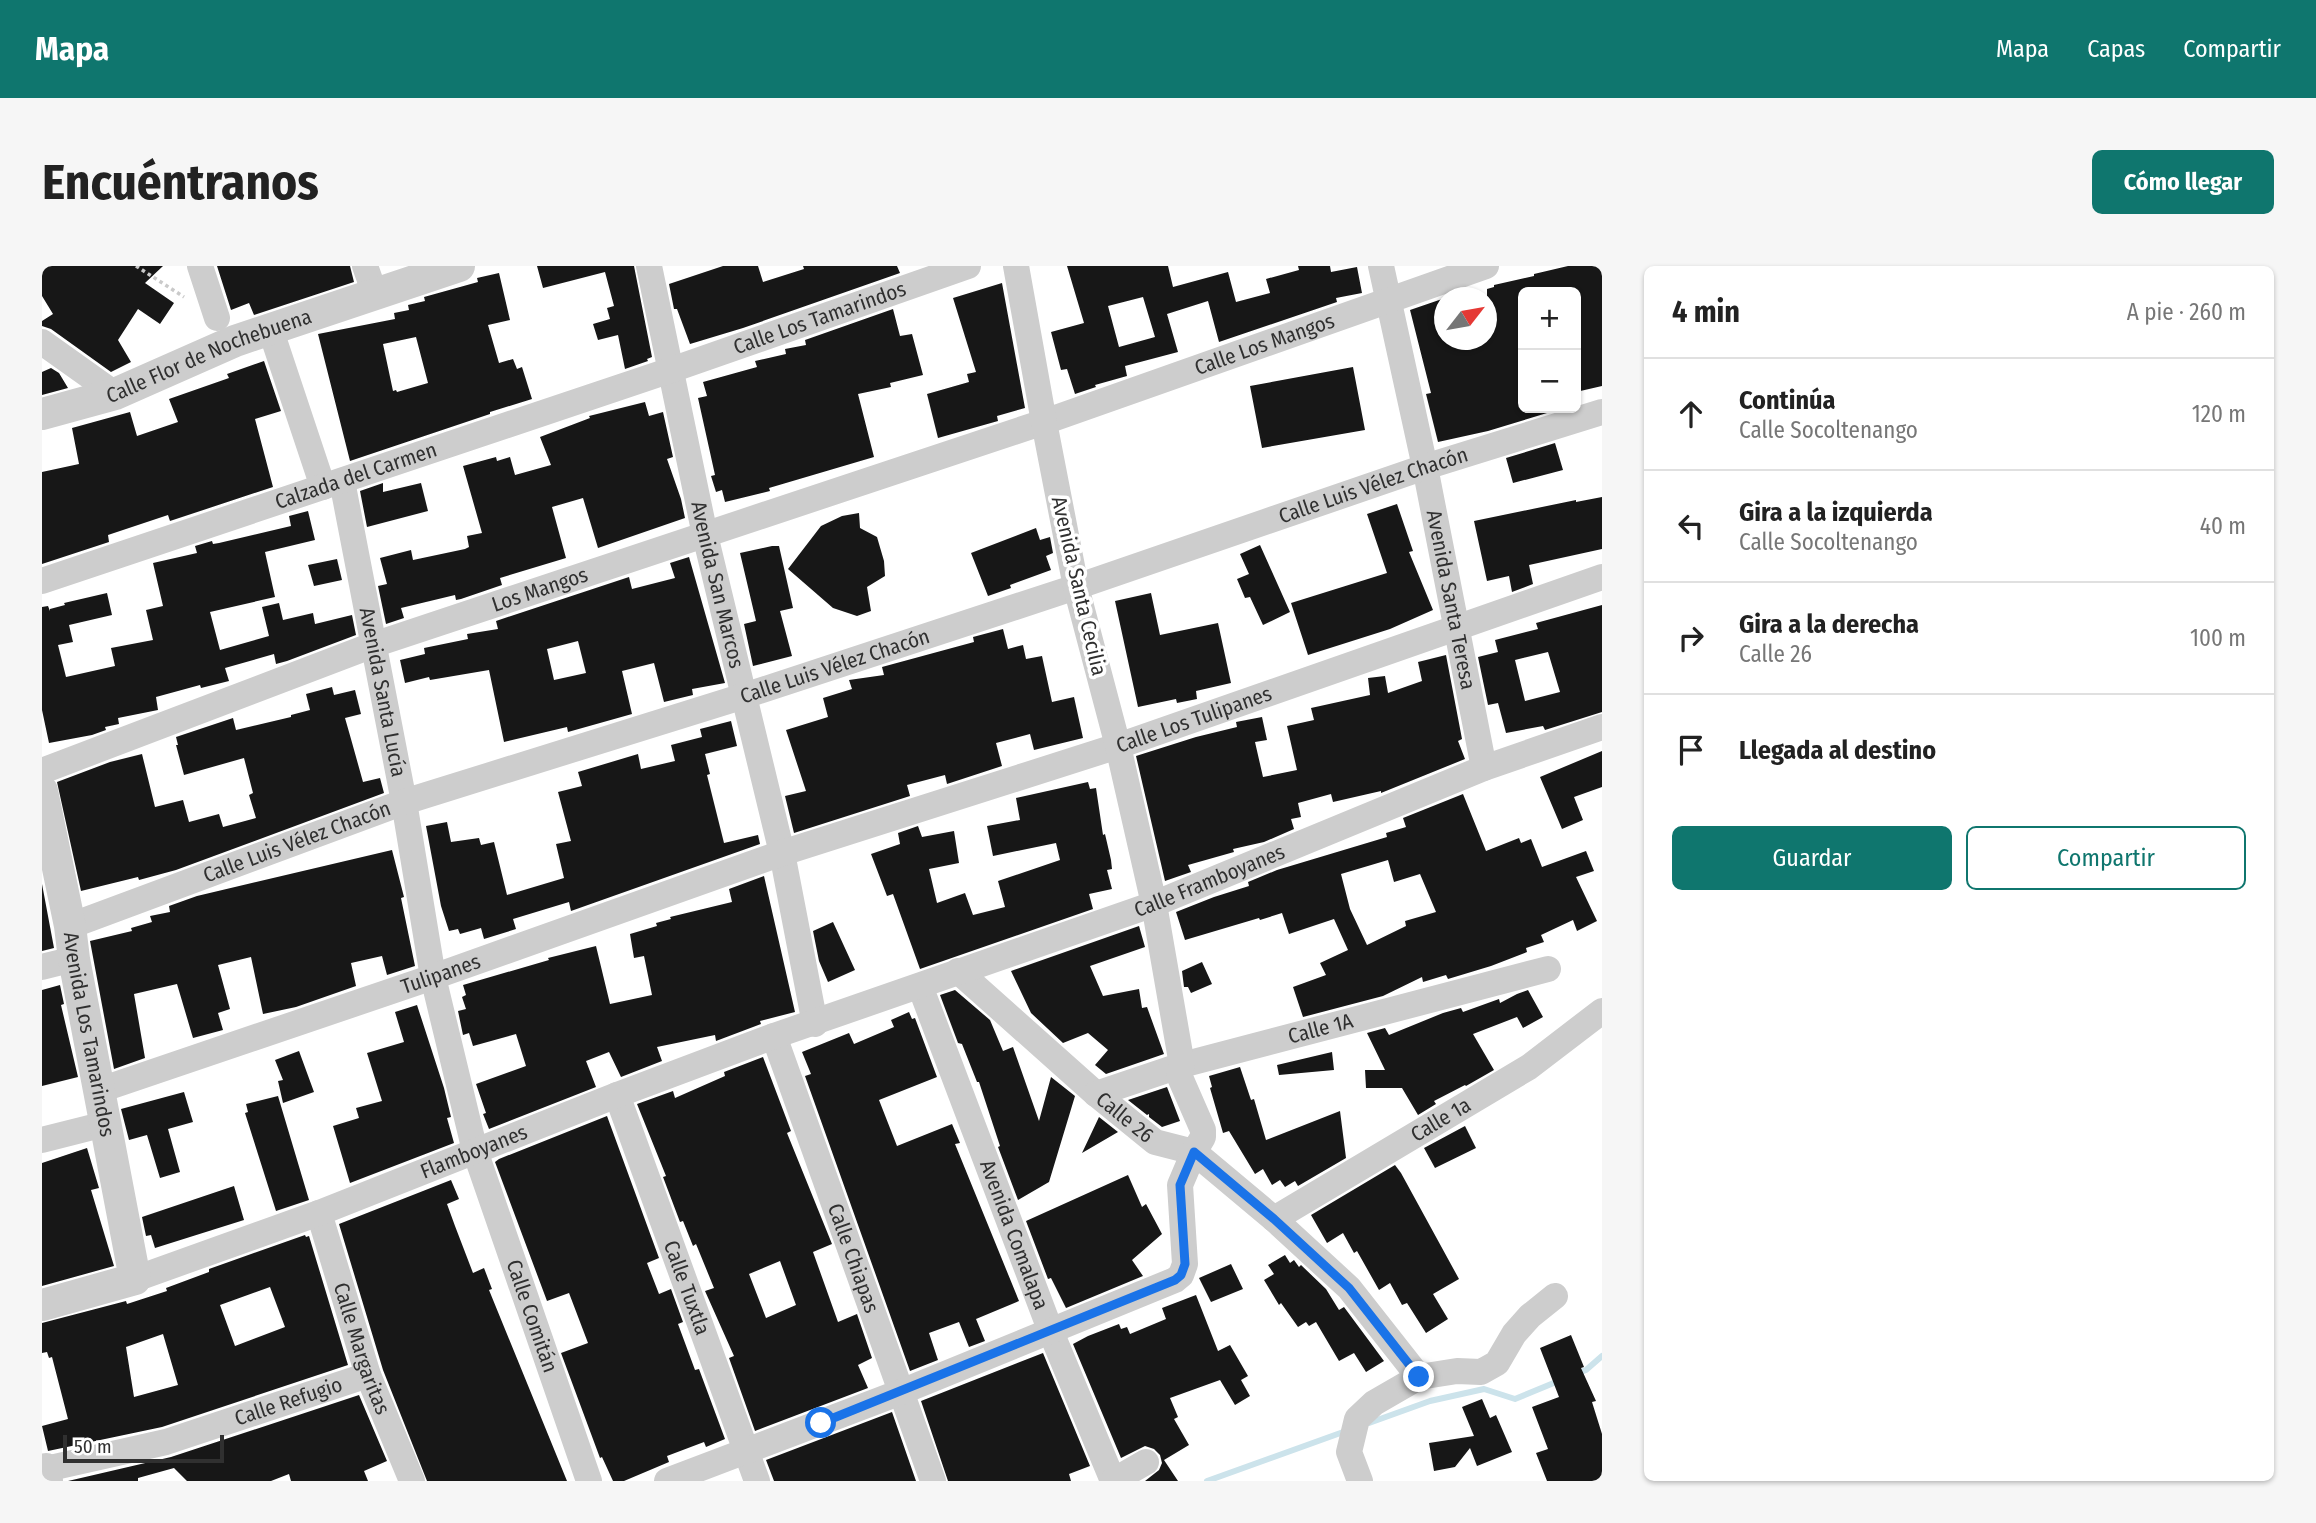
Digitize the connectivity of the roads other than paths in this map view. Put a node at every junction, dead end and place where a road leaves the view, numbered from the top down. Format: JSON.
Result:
{"nodes":[{"id":1,"x":200,"y":266,"type":"edge"},
{"id":2,"x":458,"y":266,"type":"edge"},
{"id":3,"x":649,"y":266,"type":"edge"},
{"id":4,"x":968,"y":266,"type":"edge"},
{"id":5,"x":1016,"y":266,"type":"edge"},
{"id":6,"x":1381,"y":266,"type":"edge"},
{"id":7,"x":1486,"y":266,"type":"edge"},
{"id":8,"x":370,"y":280,"type":"edge"},
{"id":9,"x":1388,"y":300,"type":"junction"},
{"id":10,"x":217,"y":318,"type":"dead end"},
{"id":11,"x":270,"y":328,"type":"junction"},
{"id":12,"x":42,"y":342,"type":"edge"},
{"id":13,"x":671,"y":370,"type":"junction"},
{"id":14,"x":115,"y":394,"type":"junction"},
{"id":15,"x":1602,"y":412,"type":"edge"},
{"id":16,"x":42,"y":414,"type":"edge"},
{"id":17,"x":1044,"y":422,"type":"junction"},
{"id":18,"x":1425,"y":467,"type":"junction"},
{"id":19,"x":332,"y":484,"type":"junction"},
{"id":20,"x":705,"y":535,"type":"junction"},
{"id":21,"x":1602,"y":577,"type":"edge"},
{"id":22,"x":42,"y":581,"type":"edge"},
{"id":23,"x":1076,"y":587,"type":"junction"},
{"id":24,"x":1456,"y":627,"type":"junction"},
{"id":25,"x":373,"y":645,"type":"junction"},
{"id":26,"x":744,"y":696,"type":"junction"},
{"id":27,"x":1602,"y":727,"type":"edge"},
{"id":28,"x":1118,"y":746,"type":"junction"},
{"id":29,"x":1484,"y":768,"type":"junction"},
{"id":30,"x":42,"y":771,"type":"edge"},
{"id":31,"x":43,"y":799,"type":"edge"},
{"id":32,"x":404,"y":802,"type":"junction"},
{"id":33,"x":782,"y":853,"type":"junction"},
{"id":34,"x":1154,"y":904,"type":"junction"},
{"id":35,"x":70,"y":926,"type":"junction"},
{"id":36,"x":74,"y":959,"type":"junction"},
{"id":37,"x":42,"y":967,"type":"edge"},
{"id":38,"x":1548,"y":969,"type":"dead end"},
{"id":39,"x":958,"y":971,"type":"junction"},
{"id":40,"x":433,"y":977,"type":"junction"},
{"id":41,"x":920,"y":986,"type":"junction"},
{"id":42,"x":1602,"y":1011,"type":"edge"},
{"id":43,"x":815,"y":1024,"type":"junction"},
{"id":44,"x":774,"y":1036,"type":"junction"},
{"id":45,"x":1182,"y":1065,"type":"junction"},
{"id":46,"x":100,"y":1090,"type":"junction"},
{"id":47,"x":1096,"y":1094,"type":"junction"},
{"id":48,"x":617,"y":1095,"type":"junction"},
{"id":49,"x":105,"y":1124,"type":"junction"},
{"id":50,"x":42,"y":1140,"type":"edge"},
{"id":51,"x":475,"y":1151,"type":"junction"},
{"id":52,"x":1194,"y":1152,"type":"junction"},
{"id":53,"x":319,"y":1213,"type":"junction"},
{"id":54,"x":1274,"y":1219,"type":"junction"},
{"id":55,"x":135,"y":1279,"type":"junction"},
{"id":56,"x":1555,"y":1296,"type":"dead end"},
{"id":57,"x":42,"y":1305,"type":"edge"},
{"id":58,"x":1051,"y":1332,"type":"junction"},
{"id":59,"x":368,"y":1375,"type":"junction"},
{"id":60,"x":1419,"y":1377,"type":"junction"},
{"id":61,"x":901,"y":1392,"type":"junction"},
{"id":62,"x":746,"y":1450,"type":"junction"},
{"id":63,"x":1146,"y":1462,"type":"dead end"},
{"id":64,"x":45,"y":1473,"type":"edge"},
{"id":65,"x":412,"y":1481,"type":"edge"},
{"id":66,"x":589,"y":1481,"type":"edge"},
{"id":67,"x":667,"y":1481,"type":"edge"},
{"id":68,"x":757,"y":1481,"type":"edge"},
{"id":69,"x":933,"y":1481,"type":"edge"},
{"id":70,"x":1113,"y":1481,"type":"edge"},
{"id":71,"x":1360,"y":1481,"type":"edge"}],
"edges":[{"from":1,"to":10,"type":"street"},
{"from":2,"to":8,"type":"street","name":"Calle Flor de Nochebuena"},
{"from":3,"to":13,"type":"street","name":"Avenida San Marcos"},
{"from":4,"to":13,"type":"street","name":"Calle Los Tamarindos"},
{"from":5,"to":17,"type":"street","name":"Avenida Santa Cecilia"},
{"from":6,"to":9,"type":"street","name":"Avenida Santa Teresa"},
{"from":7,"to":9,"type":"street","name":"Calle Los Mangos"},
{"from":8,"to":11,"type":"street","name":"Calle Flor de Nochebuena"},
{"from":9,"to":17,"type":"street","name":"Calle Los Mangos"},
{"from":9,"to":18,"type":"street","name":"Avenida Santa Teresa"},
{"from":11,"to":14,"type":"street","name":"Calle Flor de Nochebuena"},
{"from":11,"to":19,"type":"street","name":"Avenida Santa Lucía"},
{"from":12,"to":14,"type":"street"},
{"from":13,"to":19,"type":"street","name":"Calzada del Carmen"},
{"from":13,"to":20,"type":"street","name":"Avenida San Marcos"},
{"from":14,"to":16,"type":"street","name":"Calle Flor de Nochebuena"},
{"from":15,"to":18,"type":"street","name":"Calle Luis Vélez Chacón"},
{"from":17,"to":20,"type":"street","name":"Los Mangos"},
{"from":17,"to":23,"type":"street","name":"Avenida Santa Cecilia"},
{"from":18,"to":23,"type":"street","name":"Calle Luis Vélez Chacón"},
{"from":18,"to":24,"type":"street","name":"Avenida Santa Teresa"},
{"from":19,"to":22,"type":"street","name":"Calzada del Carmen"},
{"from":19,"to":25,"type":"street","name":"Avenida Santa Lucía"},
{"from":20,"to":25,"type":"street","name":"Los Mangos"},
{"from":20,"to":26,"type":"street","name":"Avenida San Marcos"},
{"from":21,"to":24,"type":"street","name":"Calle Los Tulipanes"},
{"from":23,"to":26,"type":"street","name":"Calle Luis Vélez Chacón"},
{"from":23,"to":28,"type":"street","name":"Avenida Santa Cecilia"},
{"from":24,"to":28,"type":"street","name":"Calle Los Tulipanes"},
{"from":24,"to":29,"type":"street","name":"Avenida Santa Teresa"},
{"from":25,"to":30,"type":"street","name":"Los Mangos"},
{"from":25,"to":32,"type":"street","name":"Avenida Santa Lucía"},
{"from":26,"to":32,"type":"street","name":"Calle Luis Vélez Chacón"},
{"from":26,"to":33,"type":"street","name":"Avenida San Marcos"},
{"from":27,"to":29,"type":"street","name":"Calle Framboyanes"},
{"from":28,"to":33,"type":"street","name":"Calle Los Tulipanes"},
{"from":28,"to":34,"type":"street","name":"Avenida Santa Cecilia"},
{"from":29,"to":34,"type":"street","name":"Calle Framboyanes"},
{"from":31,"to":35,"type":"street","name":"Avenida Los Tamarindos"},
{"from":32,"to":35,"type":"street","name":"Calle Luis Vélez Chacón"},
{"from":32,"to":40,"type":"street","name":"Avenida Santa Lucía"},
{"from":33,"to":40,"type":"street","name":"Tulipanes"},
{"from":33,"to":43,"type":"street","name":"Avenida San Marcos"},
{"from":34,"to":39,"type":"street","name":"Calle Framboyanes"},
{"from":34,"to":45,"type":"street","name":"Avenida Santa Cecilia"},
{"from":35,"to":36,"type":"street","name":"Avenida Los Tamarindos"},
{"from":36,"to":37,"type":"street"},
{"from":36,"to":46,"type":"street","name":"Avenida Los Tamarindos"},
{"from":38,"to":45,"type":"street","name":"Calle 1A"},
{"from":39,"to":41,"type":"street","name":"Calle Framboyanes"},
{"from":39,"to":47,"type":"street","name":"Calle 26"},
{"from":40,"to":46,"type":"street","name":"Tulipanes"},
{"from":40,"to":51,"type":"street","name":"Avenida Santa Lucía"},
{"from":41,"to":43,"type":"street","name":"Calle Framboyanes"},
{"from":41,"to":58,"type":"street","name":"Avenida Comalapa"},
{"from":42,"to":54,"type":"street","name":"Calle 1a"},
{"from":43,"to":44,"type":"street","name":"Flamboyanes"},
{"from":44,"to":48,"type":"street","name":"Flamboyanes"},
{"from":44,"to":61,"type":"street","name":"Calle Chiapas"},
{"from":45,"to":47,"type":"street","name":"Calle 1A"},
{"from":45,"to":52,"type":"street","name":"Avenida Santa Cecilia"},
{"from":46,"to":49,"type":"street","name":"Avenida Los Tamarindos"},
{"from":47,"to":52,"type":"street","name":"Calle 26"},
{"from":48,"to":51,"type":"street","name":"Flamboyanes"},
{"from":48,"to":62,"type":"street","name":"Calle Tuxtla"},
{"from":49,"to":50,"type":"street"},
{"from":49,"to":55,"type":"street","name":"Avenida Los Tamarindos"},
{"from":51,"to":53,"type":"street","name":"Flamboyanes"},
{"from":51,"to":66,"type":"street","name":"Calle Comitán"},
{"from":52,"to":54,"type":"street","name":"Calle 26"},
{"from":52,"to":58,"type":"street","name":"Avenida Santa Cecilia"},
{"from":53,"to":55,"type":"street","name":"Flamboyanes"},
{"from":53,"to":59,"type":"street","name":"Calle Margaritas"},
{"from":54,"to":60,"type":"street","name":"Calle 26"},
{"from":55,"to":57,"type":"street"},
{"from":56,"to":60,"type":"street"},
{"from":58,"to":61,"type":"street"},
{"from":58,"to":70,"type":"street","name":"Avenida Comalapa"},
{"from":59,"to":64,"type":"street","name":"Calle Refugio"},
{"from":59,"to":65,"type":"street","name":"Calle Margaritas"},
{"from":60,"to":71,"type":"street"},
{"from":61,"to":62,"type":"street"},
{"from":61,"to":69,"type":"street","name":"Calle Chiapas"},
{"from":62,"to":67,"type":"street"},
{"from":62,"to":68,"type":"street","name":"Calle Tuxtla"},
{"from":63,"to":70,"type":"street"}]}
